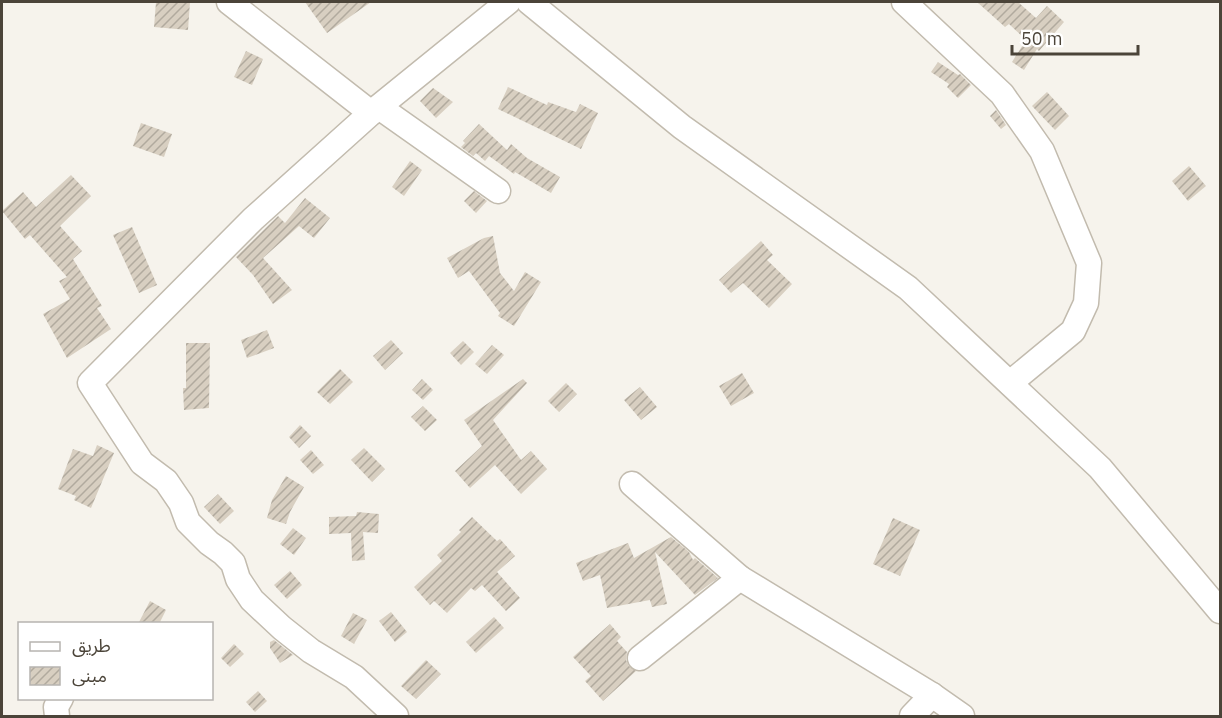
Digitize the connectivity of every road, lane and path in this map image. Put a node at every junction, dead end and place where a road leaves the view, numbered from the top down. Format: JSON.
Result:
{"nodes":[{"id":1,"x":229,"y":2,"type":"edge"},
{"id":2,"x":507,"y":2,"type":"edge"},
{"id":3,"x":529,"y":2,"type":"edge"},
{"id":4,"x":904,"y":2,"type":"edge"},
{"id":5,"x":375,"y":110,"type":"junction"},
{"id":6,"x":498,"y":191,"type":"dead end"},
{"id":7,"x":1010,"y":383,"type":"junction"},
{"id":8,"x":632,"y":484,"type":"dead end"},
{"id":9,"x":740,"y":578,"type":"junction"},
{"id":10,"x":1221,"y":611,"type":"edge"},
{"id":11,"x":640,"y":658,"type":"dead end"},
{"id":12,"x":932,"y":695,"type":"junction"},
{"id":13,"x":60,"y":700,"type":"edge"},
{"id":14,"x":57,"y":717,"type":"edge"},
{"id":15,"x":396,"y":717,"type":"edge"},
{"id":16,"x":912,"y":717,"type":"edge"},
{"id":17,"x":962,"y":717,"type":"edge"}],
"edges":[{"from":1,"to":5,"type":"street"},
{"from":2,"to":5,"type":"street"},
{"from":3,"to":7,"type":"street"},
{"from":4,"to":7,"type":"street"},
{"from":5,"to":6,"type":"street"},
{"from":5,"to":15,"type":"street"},
{"from":7,"to":10,"type":"street"},
{"from":8,"to":9,"type":"street"},
{"from":9,"to":11,"type":"street"},
{"from":9,"to":12,"type":"street"},
{"from":12,"to":16,"type":"street"},
{"from":12,"to":17,"type":"street"},
{"from":13,"to":14,"type":"street"}]}
